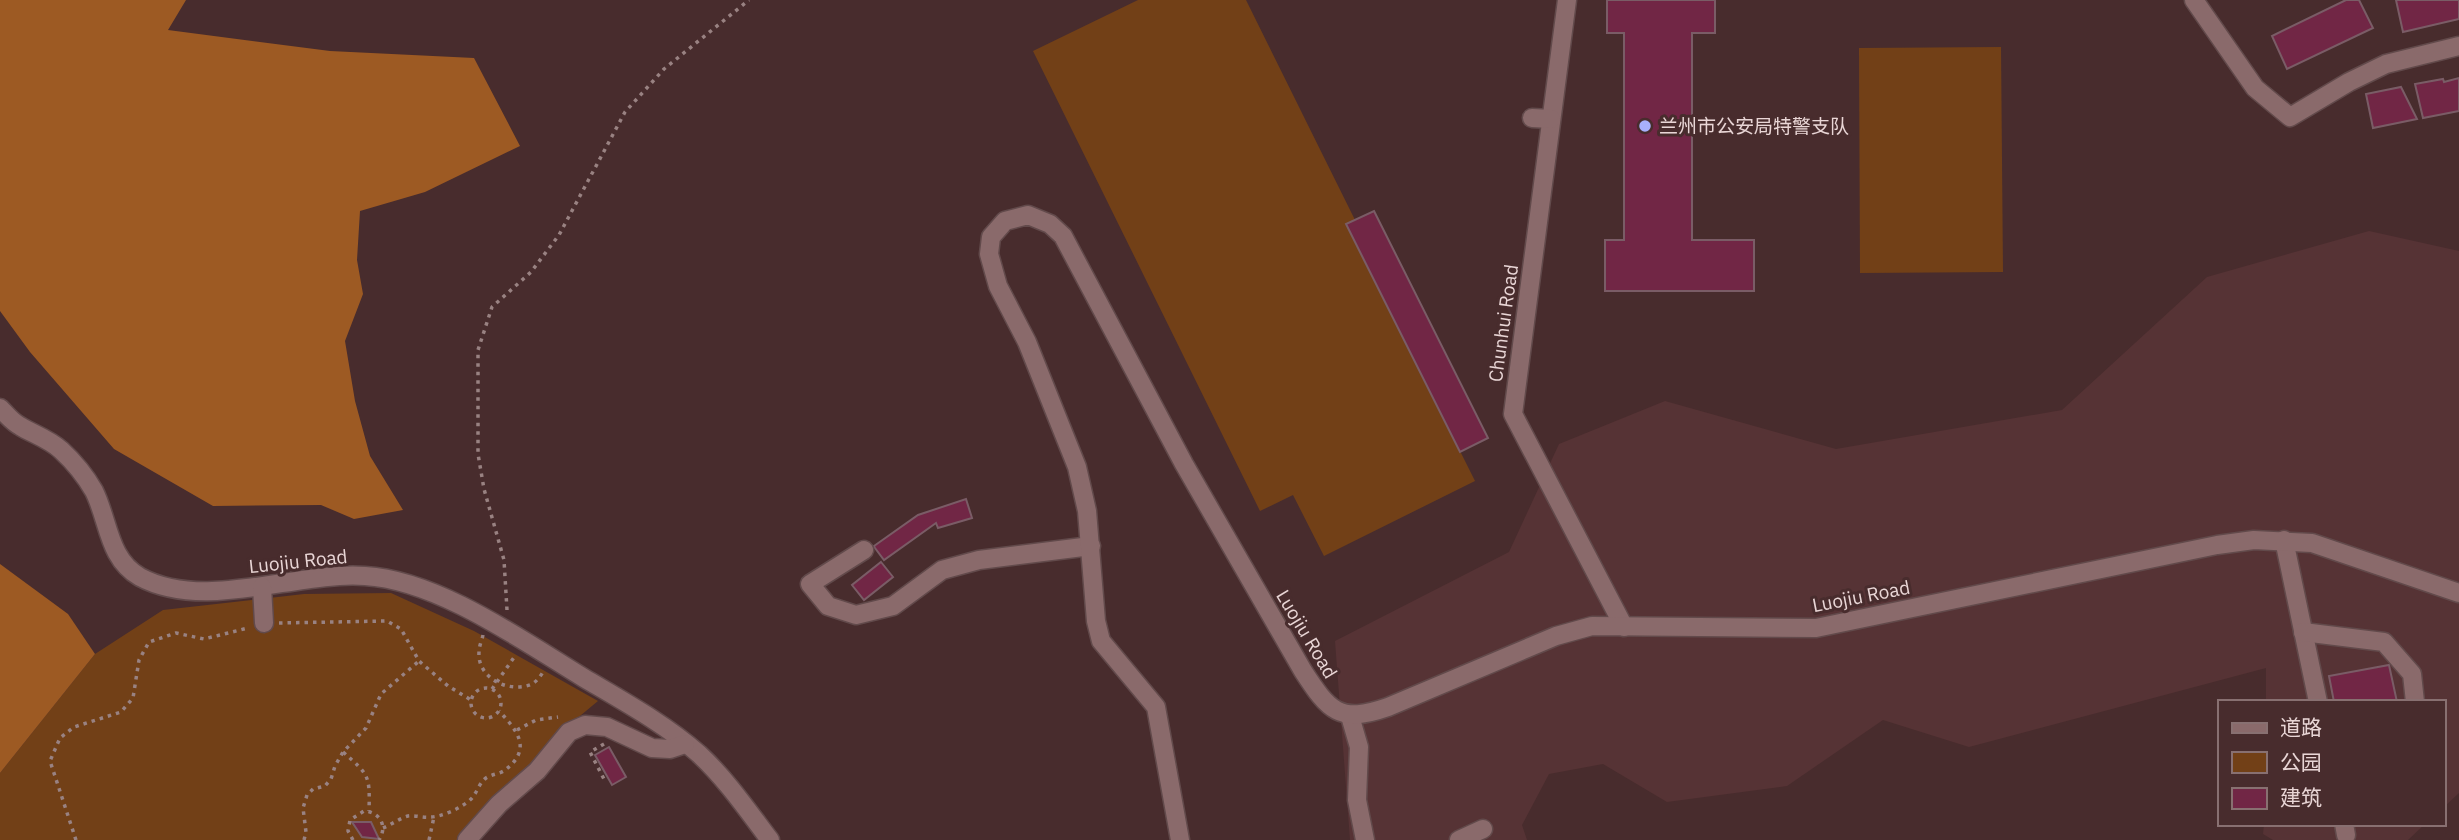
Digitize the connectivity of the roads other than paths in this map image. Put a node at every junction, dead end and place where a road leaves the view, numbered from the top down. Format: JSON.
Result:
{"nodes":[{"id":1,"x":1567,"y":0,"type":"edge"},
{"id":2,"x":2193,"y":0,"type":"edge"},
{"id":3,"x":2459,"y":46,"type":"edge"},
{"id":4,"x":1532,"y":117,"type":"dead end"},
{"id":5,"x":1551,"y":119,"type":"junction"},
{"id":6,"x":0,"y":408,"type":"edge"},
{"id":7,"x":2284,"y":540,"type":"junction"},
{"id":8,"x":1091,"y":546,"type":"junction"},
{"id":9,"x":864,"y":550,"type":"dead end"},
{"id":10,"x":262,"y":587,"type":"junction"},
{"id":11,"x":2459,"y":593,"type":"edge"},
{"id":12,"x":264,"y":623,"type":"road end"},
{"id":13,"x":1624,"y":627,"type":"junction"},
{"id":14,"x":2303,"y":632,"type":"junction"},
{"id":15,"x":2318,"y":700,"type":"edge"},
{"id":16,"x":2415,"y":700,"type":"edge"},
{"id":17,"x":1350,"y":716,"type":"junction"},
{"id":18,"x":685,"y":744,"type":"junction"},
{"id":19,"x":1483,"y":829,"type":"dead end"},
{"id":20,"x":467,"y":840,"type":"edge"},
{"id":21,"x":770,"y":840,"type":"edge"},
{"id":22,"x":1180,"y":840,"type":"edge"},
{"id":23,"x":1365,"y":840,"type":"edge"},
{"id":24,"x":1459,"y":840,"type":"edge"}],
"edges":[{"from":1,"to":5,"type":"street","name":"Chunhui Road"},
{"from":2,"to":3,"type":"street"},
{"from":4,"to":5,"type":"street"},
{"from":5,"to":13,"type":"street","name":"Chunhui Road"},
{"from":6,"to":10,"type":"street","name":"Luojiu Road"},
{"from":7,"to":11,"type":"street","name":"Luojiu Road"},
{"from":7,"to":13,"type":"street","name":"Luojiu Road"},
{"from":7,"to":14,"type":"street"},
{"from":8,"to":9,"type":"street"},
{"from":8,"to":17,"type":"street","name":"Luojiu Road"},
{"from":8,"to":22,"type":"street","name":"Luojiu Road"},
{"from":10,"to":12,"type":"street"},
{"from":10,"to":18,"type":"street","name":"Luojiu Road"},
{"from":13,"to":17,"type":"street","name":"Luojiu Road"},
{"from":14,"to":15,"type":"street"},
{"from":14,"to":16,"type":"street"},
{"from":17,"to":23,"type":"street"},
{"from":18,"to":20,"type":"street"},
{"from":18,"to":21,"type":"street","name":"Luojiu Road"},
{"from":19,"to":24,"type":"street"}]}
